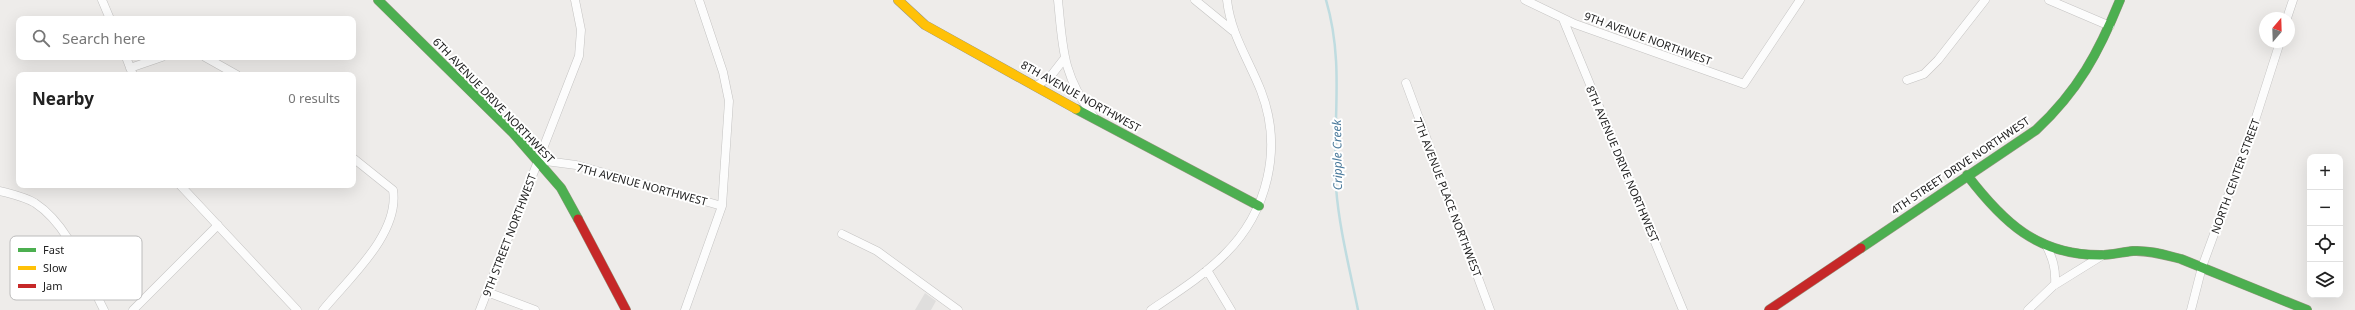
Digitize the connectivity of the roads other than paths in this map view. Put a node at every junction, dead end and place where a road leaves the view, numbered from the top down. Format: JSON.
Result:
{"nodes":[{"id":1,"x":102,"y":0,"type":"edge"},
{"id":2,"x":378,"y":0,"type":"edge"},
{"id":3,"x":574,"y":0,"type":"edge"},
{"id":4,"x":699,"y":0,"type":"edge"},
{"id":5,"x":898,"y":0,"type":"edge"},
{"id":6,"x":1058,"y":0,"type":"edge"},
{"id":7,"x":1195,"y":0,"type":"edge"},
{"id":8,"x":1228,"y":0,"type":"edge"},
{"id":9,"x":1525,"y":0,"type":"edge"},
{"id":10,"x":1800,"y":0,"type":"edge"},
{"id":11,"x":1986,"y":0,"type":"edge"},
{"id":12,"x":2049,"y":0,"type":"edge"},
{"id":13,"x":2120,"y":0,"type":"edge"},
{"id":14,"x":2293,"y":0,"type":"edge"},
{"id":15,"x":2289,"y":12,"type":"edge"},
{"id":16,"x":109,"y":16,"type":"edge"},
{"id":17,"x":1563,"y":19,"type":"junction"},
{"id":18,"x":2110,"y":26,"type":"junction"},
{"id":19,"x":1233,"y":32,"type":"junction"},
{"id":20,"x":2278,"y":48,"type":"edge"},
{"id":21,"x":1064,"y":59,"type":"junction"},
{"id":22,"x":127,"y":60,"type":"edge"},
{"id":23,"x":156,"y":60,"type":"edge"},
{"id":24,"x":210,"y":60,"type":"edge"},
{"id":25,"x":132,"y":71,"type":"edge"},
{"id":26,"x":232,"y":72,"type":"edge"},
{"id":27,"x":1908,"y":80,"type":"dead end"},
{"id":28,"x":1406,"y":83,"type":"dead end"},
{"id":29,"x":1036,"y":86,"type":"junction"},
{"id":30,"x":1093,"y":116,"type":"junction"},
{"id":31,"x":356,"y":160,"type":"edge"},
{"id":32,"x":538,"y":160,"type":"junction"},
{"id":33,"x":1967,"y":175,"type":"junction"},
{"id":34,"x":183,"y":188,"type":"edge"},
{"id":35,"x":0,"y":191,"type":"edge"},
{"id":36,"x":722,"y":206,"type":"junction"},
{"id":37,"x":1259,"y":206,"type":"junction"},
{"id":38,"x":218,"y":225,"type":"junction"},
{"id":39,"x":842,"y":234,"type":"dead end"},
{"id":40,"x":64,"y":236,"type":"edge"},
{"id":41,"x":2046,"y":246,"type":"junction"},
{"id":42,"x":2104,"y":255,"type":"junction"},
{"id":43,"x":2202,"y":267,"type":"junction"},
{"id":44,"x":1207,"y":270,"type":"junction"},
{"id":45,"x":2055,"y":285,"type":"junction"},
{"id":46,"x":487,"y":292,"type":"junction"},
{"id":47,"x":99,"y":300,"type":"edge"},
{"id":48,"x":104,"y":310,"type":"edge"},
{"id":49,"x":133,"y":310,"type":"edge"},
{"id":50,"x":297,"y":310,"type":"edge"},
{"id":51,"x":323,"y":310,"type":"edge"},
{"id":52,"x":480,"y":310,"type":"edge"},
{"id":53,"x":535,"y":310,"type":"edge"},
{"id":54,"x":626,"y":310,"type":"edge"},
{"id":55,"x":685,"y":310,"type":"edge"},
{"id":56,"x":958,"y":310,"type":"edge"},
{"id":57,"x":1152,"y":310,"type":"edge"},
{"id":58,"x":1231,"y":310,"type":"edge"},
{"id":59,"x":1490,"y":310,"type":"edge"},
{"id":60,"x":1683,"y":310,"type":"edge"},
{"id":61,"x":1769,"y":310,"type":"edge"},
{"id":62,"x":2028,"y":310,"type":"edge"},
{"id":63,"x":2191,"y":310,"type":"edge"},
{"id":64,"x":2307,"y":310,"type":"edge"}],
"edges":[{"from":1,"to":16,"type":"street"},
{"from":2,"to":32,"type":"street","name":"6TH AVENUE DRIVE NORTHWEST"},
{"from":3,"to":32,"type":"street","name":"9TH STREET NORTHWEST"},
{"from":4,"to":36,"type":"street"},
{"from":5,"to":29,"type":"street","name":"8TH AVENUE NORTHWEST"},
{"from":6,"to":21,"type":"street"},
{"from":7,"to":19,"type":"street"},
{"from":8,"to":19,"type":"street"},
{"from":9,"to":17,"type":"street","name":"9TH AVENUE NORTHWEST"},
{"from":10,"to":17,"type":"street","name":"9TH AVENUE NORTHWEST"},
{"from":11,"to":27,"type":"street"},
{"from":12,"to":18,"type":"street"},
{"from":13,"to":18,"type":"street","name":"4TH STREET DRIVE NORTHWEST"},
{"from":14,"to":15,"type":"street"},
{"from":17,"to":60,"type":"street","name":"8TH AVENUE DRIVE NORTHWEST"},
{"from":18,"to":33,"type":"street","name":"4TH STREET DRIVE NORTHWEST"},
{"from":19,"to":37,"type":"street"},
{"from":20,"to":43,"type":"street","name":"NORTH CENTER STREET"},
{"from":21,"to":29,"type":"street"},
{"from":21,"to":30,"type":"street"},
{"from":22,"to":25,"type":"street"},
{"from":23,"to":25,"type":"street"},
{"from":24,"to":26,"type":"street"},
{"from":28,"to":59,"type":"street","name":"7TH AVENUE PLACE NORTHWEST"},
{"from":29,"to":30,"type":"street","name":"8TH AVENUE NORTHWEST"},
{"from":30,"to":37,"type":"street","name":"8TH AVENUE NORTHWEST"},
{"from":31,"to":51,"type":"street"},
{"from":32,"to":36,"type":"street","name":"7TH AVENUE NORTHWEST"},
{"from":32,"to":46,"type":"street","name":"9TH STREET NORTHWEST"},
{"from":32,"to":54,"type":"street","name":"6TH AVENUE DRIVE NORTHWEST"},
{"from":33,"to":41,"type":"street"},
{"from":33,"to":61,"type":"street","name":"4TH STREET DRIVE NORTHWEST"},
{"from":34,"to":38,"type":"street"},
{"from":35,"to":40,"type":"street"},
{"from":36,"to":55,"type":"street"},
{"from":37,"to":44,"type":"street"},
{"from":38,"to":49,"type":"street"},
{"from":38,"to":50,"type":"street"},
{"from":39,"to":56,"type":"street"},
{"from":41,"to":42,"type":"street"},
{"from":41,"to":45,"type":"street"},
{"from":42,"to":43,"type":"street"},
{"from":42,"to":45,"type":"street"},
{"from":43,"to":63,"type":"street","name":"NORTH CENTER STREET"},
{"from":43,"to":64,"type":"street"},
{"from":44,"to":57,"type":"street"},
{"from":44,"to":58,"type":"street"},
{"from":45,"to":62,"type":"street"},
{"from":46,"to":52,"type":"street","name":"9TH STREET NORTHWEST"},
{"from":46,"to":53,"type":"street"},
{"from":47,"to":48,"type":"street"}]}
